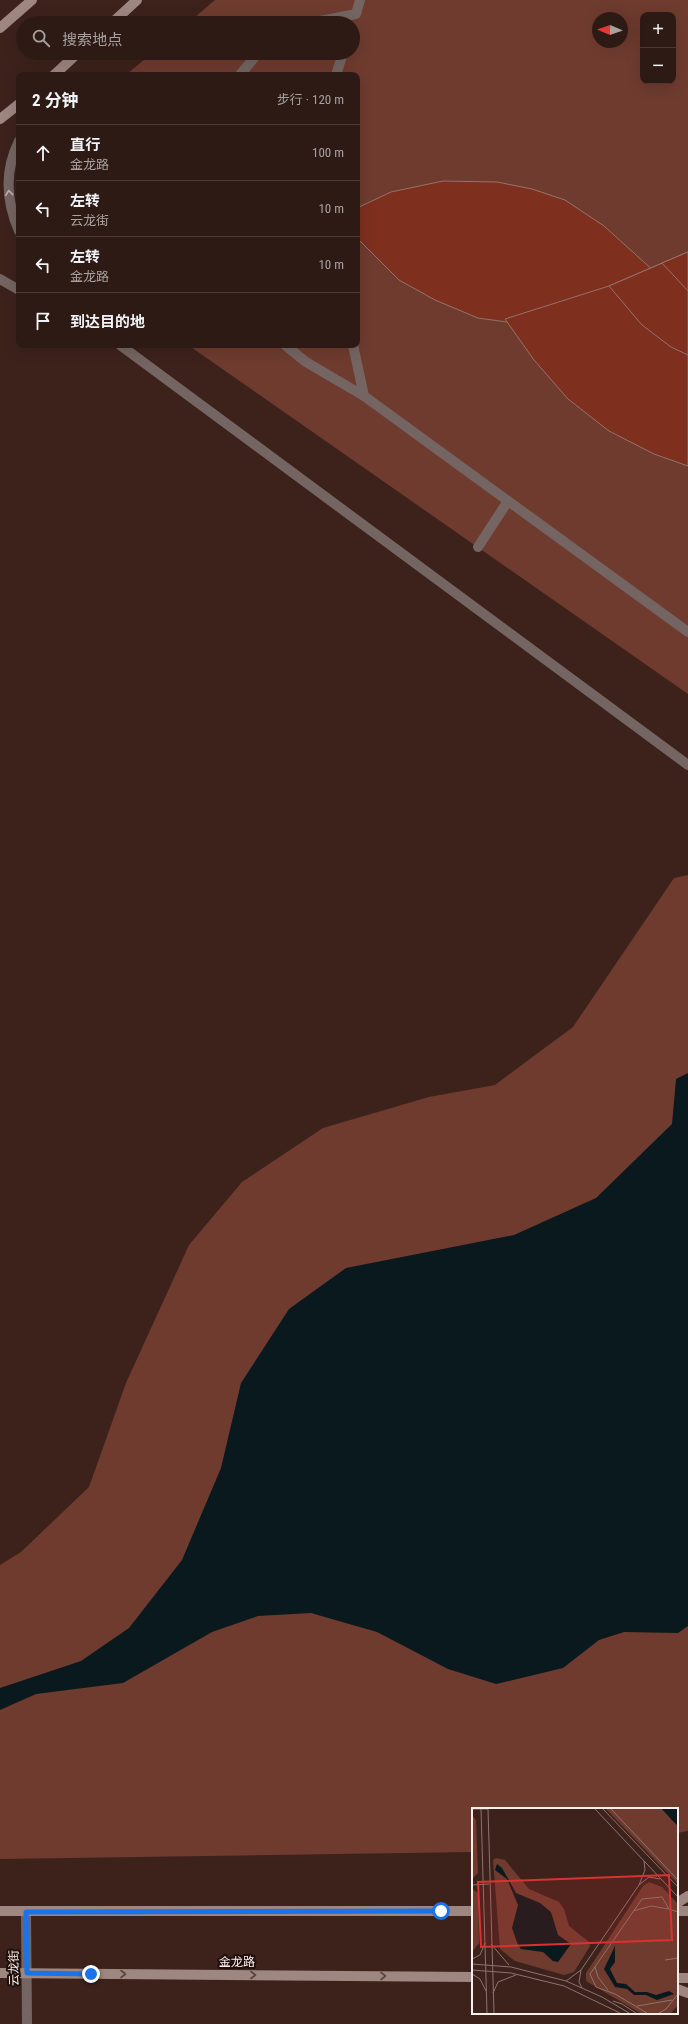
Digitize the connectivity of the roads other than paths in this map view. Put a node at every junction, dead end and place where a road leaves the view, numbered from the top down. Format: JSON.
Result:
{"nodes":[{"id":1,"x":32,"y":0,"type":"edge"},
{"id":2,"x":137,"y":0,"type":"edge"},
{"id":3,"x":360,"y":0,"type":"edge"},
{"id":4,"x":120,"y":16,"type":"edge"},
{"id":5,"x":355,"y":16,"type":"edge"},
{"id":6,"x":0,"y":28,"type":"edge"},
{"id":7,"x":70,"y":60,"type":"edge"},
{"id":8,"x":252,"y":60,"type":"edge"},
{"id":9,"x":341,"y":60,"type":"edge"},
{"id":10,"x":57,"y":72,"type":"edge"},
{"id":11,"x":242,"y":72,"type":"edge"},
{"id":12,"x":337,"y":72,"type":"edge"},
{"id":13,"x":16,"y":106,"type":"edge"},
{"id":14,"x":0,"y":119,"type":"edge"},
{"id":15,"x":16,"y":151,"type":"edge"},
{"id":16,"x":16,"y":224,"type":"edge"},
{"id":17,"x":0,"y":279,"type":"edge"},
{"id":18,"x":16,"y":288,"type":"edge"},
{"id":19,"x":124,"y":348,"type":"edge"},
{"id":20,"x":289,"y":348,"type":"edge"},
{"id":21,"x":354,"y":348,"type":"edge"},
{"id":22,"x":364,"y":396,"type":"junction"},
{"id":23,"x":508,"y":501,"type":"junction"},
{"id":24,"x":478,"y":547,"type":"dead end"},
{"id":25,"x":688,"y":632,"type":"edge"},
{"id":26,"x":688,"y":765,"type":"edge"},
{"id":27,"x":688,"y":1896,"type":"edge"},
{"id":28,"x":678,"y":1902,"type":"edge"},
{"id":29,"x":0,"y":1911,"type":"edge"},
{"id":30,"x":472,"y":1911,"type":"edge"},
{"id":31,"x":26,"y":1912,"type":"junction"},
{"id":32,"x":0,"y":1973,"type":"edge"},
{"id":33,"x":27,"y":1973,"type":"junction"},
{"id":34,"x":472,"y":1977,"type":"edge"},
{"id":35,"x":678,"y":1989,"type":"edge"},
{"id":36,"x":688,"y":1993,"type":"edge"},
{"id":37,"x":28,"y":2024,"type":"edge"}],
"edges":[{"from":1,"to":6,"type":"street"},
{"from":2,"to":4,"type":"street"},
{"from":3,"to":5,"type":"street"},
{"from":7,"to":10,"type":"street"},
{"from":8,"to":11,"type":"street"},
{"from":9,"to":12,"type":"street"},
{"from":13,"to":14,"type":"street"},
{"from":16,"to":15,"type":"street","one_way":true},
{"from":17,"to":18,"type":"street"},
{"from":19,"to":26,"type":"street"},
{"from":20,"to":22,"type":"street"},
{"from":21,"to":22,"type":"street"},
{"from":22,"to":23,"type":"street"},
{"from":23,"to":24,"type":"street"},
{"from":23,"to":25,"type":"street"},
{"from":27,"to":28,"type":"street"},
{"from":29,"to":31,"type":"street"},
{"from":30,"to":31,"type":"street"},
{"from":31,"to":33,"type":"street","name":"云龙街"},
{"from":32,"to":33,"type":"street","name":"金龙路"},
{"from":33,"to":34,"type":"street","name":"金龙路","one_way":true},
{"from":33,"to":37,"type":"street","name":"云龙街"},
{"from":35,"to":36,"type":"street"}]}
